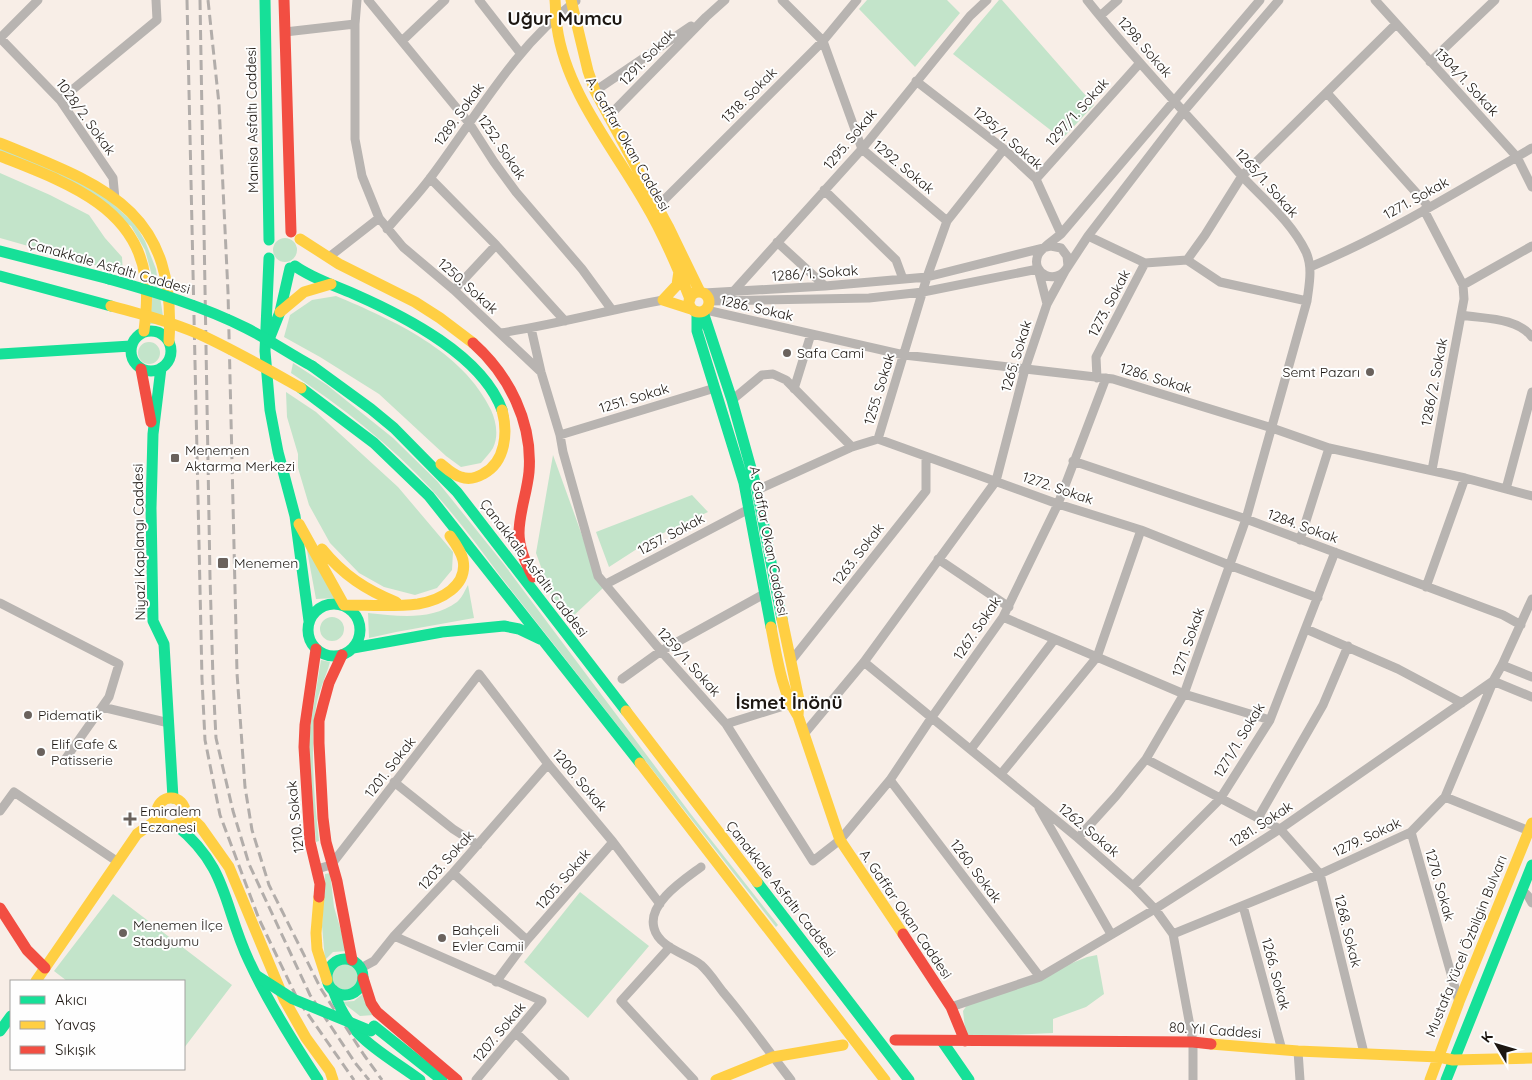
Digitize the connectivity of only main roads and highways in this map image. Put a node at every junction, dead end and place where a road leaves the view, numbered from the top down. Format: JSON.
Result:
{"nodes":[{"id":1,"x":265,"y":0,"type":"edge"},
{"id":2,"x":284,"y":0,"type":"edge"},
{"id":3,"x":555,"y":0,"type":"edge"},
{"id":4,"x":573,"y":1,"type":"edge"},
{"id":5,"x":0,"y":143,"type":"edge"},
{"id":6,"x":0,"y":156,"type":"edge"},
{"id":7,"x":295,"y":235,"type":"junction"},
{"id":8,"x":269,"y":240,"type":"junction"},
{"id":9,"x":0,"y":251,"type":"edge"},
{"id":10,"x":269,"y":258,"type":"junction"},
{"id":11,"x":292,"y":267,"type":"junction"},
{"id":12,"x":679,"y":271,"type":"junction"},
{"id":13,"x":0,"y":276,"type":"edge"},
{"id":14,"x":330,"y":284,"type":"junction"},
{"id":15,"x":700,"y":304,"type":"junction"},
{"id":16,"x":280,"y":312,"type":"junction"},
{"id":17,"x":144,"y":331,"type":"junction"},
{"id":18,"x":169,"y":342,"type":"junction"},
{"id":19,"x":130,"y":346,"type":"junction"},
{"id":20,"x":265,"y":351,"type":"junction"},
{"id":21,"x":0,"y":354,"type":"edge"},
{"id":22,"x":161,"y":368,"type":"junction"},
{"id":23,"x":141,"y":369,"type":"junction"},
{"id":24,"x":334,"y":381,"type":"junction"},
{"id":25,"x":153,"y":434,"type":"junction"},
{"id":26,"x":400,"y":468,"type":"junction"},
{"id":27,"x":295,"y":516,"type":"junction"},
{"id":28,"x":403,"y":604,"type":"junction"},
{"id":29,"x":344,"y":605,"type":"junction"},
{"id":30,"x":550,"y":613,"type":"junction"},
{"id":31,"x":309,"y":621,"type":"junction"},
{"id":32,"x":543,"y":641,"type":"junction"},
{"id":33,"x":353,"y":648,"type":"junction"},
{"id":34,"x":316,"y":650,"type":"junction"},
{"id":35,"x":342,"y":655,"type":"junction"},
{"id":36,"x":798,"y":716,"type":"junction"},
{"id":37,"x":173,"y":798,"type":"junction"},
{"id":38,"x":158,"y":819,"type":"junction"},
{"id":39,"x":181,"y":819,"type":"junction"},
{"id":40,"x":1531,"y":828,"type":"edge"},
{"id":41,"x":1532,"y":865,"type":"edge"},
{"id":42,"x":0,"y":908,"type":"edge"},
{"id":43,"x":45,"y":968,"type":"junction"},
{"id":44,"x":359,"y":969,"type":"junction"},
{"id":45,"x":260,"y":974,"type":"junction"},
{"id":46,"x":37,"y":980,"type":"edge"},
{"id":47,"x":327,"y":980,"type":"junction"},
{"id":48,"x":333,"y":990,"type":"junction"},
{"id":49,"x":10,"y":1017,"type":"edge"},
{"id":50,"x":372,"y":1029,"type":"junction"},
{"id":51,"x":0,"y":1031,"type":"edge"},
{"id":52,"x":896,"y":1040,"type":"dead end"},
{"id":53,"x":942,"y":1041,"type":"junction"},
{"id":54,"x":965,"y":1041,"type":"junction"},
{"id":55,"x":843,"y":1045,"type":"dead end"},
{"id":56,"x":1439,"y":1057,"type":"junction"},
{"id":57,"x":1532,"y":1058,"type":"edge"},
{"id":58,"x":1453,"y":1060,"type":"junction"},
{"id":59,"x":318,"y":1080,"type":"edge"},
{"id":60,"x":333,"y":1080,"type":"edge"},
{"id":61,"x":420,"y":1080,"type":"edge"},
{"id":62,"x":434,"y":1080,"type":"edge"},
{"id":63,"x":442,"y":1080,"type":"edge"},
{"id":64,"x":457,"y":1080,"type":"edge"},
{"id":65,"x":716,"y":1080,"type":"edge"},
{"id":66,"x":885,"y":1080,"type":"edge"},
{"id":67,"x":909,"y":1080,"type":"edge"},
{"id":68,"x":969,"y":1080,"type":"edge"},
{"id":69,"x":1430,"y":1080,"type":"edge"},
{"id":70,"x":1446,"y":1080,"type":"edge"}],
"edges":[{"from":1,"to":8,"type":"main road","name":"Manisa Asfaltı Caddesi"},
{"from":2,"to":7,"type":"main road"},
{"from":3,"to":12,"type":"main road","name":"A. Gaffar Okan Caddesi"},
{"from":4,"to":15,"type":"main road","name":"A. Gaffar Okan Caddesi"},
{"from":5,"to":18,"type":"main road"},
{"from":6,"to":17,"type":"main road"},
{"from":7,"to":8,"type":"main road"},
{"from":7,"to":11,"type":"main road"},
{"from":7,"to":30,"type":"main road"},
{"from":8,"to":10,"type":"main road"},
{"from":9,"to":24,"type":"main road","name":"Çanakkale Asfaltı Caddesi","bridge":true},
{"from":10,"to":11,"type":"main road"},
{"from":10,"to":20,"type":"main road"},
{"from":11,"to":14,"type":"main road"},
{"from":11,"to":16,"type":"main road"},
{"from":12,"to":15,"type":"main road","name":"A. Gaffar Okan Caddesi"},
{"from":12,"to":15,"type":"main road"},
{"from":13,"to":26,"type":"main road","bridge":true},
{"from":14,"to":16,"type":"main road"},
{"from":14,"to":24,"type":"main road"},
{"from":15,"to":36,"type":"main road","name":"A. Gaffar Okan Caddesi"},
{"from":15,"to":36,"type":"main road","name":"A. Gaffar Okan Caddesi"},
{"from":16,"to":20,"type":"main road"},
{"from":17,"to":18,"type":"main road"},
{"from":17,"to":19,"type":"main road"},
{"from":18,"to":22,"type":"main road"},
{"from":19,"to":21,"type":"main road"},
{"from":19,"to":23,"type":"main road"},
{"from":20,"to":27,"type":"main road"},
{"from":22,"to":23,"type":"main road"},
{"from":22,"to":25,"type":"main road","name":"Niyazi Kaplangı Caddesi"},
{"from":23,"to":25,"type":"main road","name":"Niyazi Kaplangı Caddesi"},
{"from":24,"to":30,"type":"main road","name":"Çanakkale Asfaltı Caddesi"},
{"from":25,"to":37,"type":"main road","name":"Niyazi Kaplangı Caddesi"},
{"from":26,"to":28,"type":"main road"},
{"from":26,"to":32,"type":"main road"},
{"from":27,"to":28,"type":"main road"},
{"from":27,"to":29,"type":"main road"},
{"from":27,"to":31,"type":"main road"},
{"from":28,"to":29,"type":"main road"},
{"from":29,"to":31,"type":"main road"},
{"from":29,"to":33,"type":"main road"},
{"from":30,"to":67,"type":"main road","name":"Çanakkale Asfaltı Caddesi"},
{"from":31,"to":34,"type":"main road"},
{"from":32,"to":33,"type":"main road"},
{"from":32,"to":66,"type":"main road"},
{"from":33,"to":35,"type":"main road"},
{"from":34,"to":35,"type":"main road"},
{"from":34,"to":47,"type":"main road","name":"1210. Sokak"},
{"from":35,"to":44,"type":"main road","name":"1210. Sokak"},
{"from":36,"to":54,"type":"main road","name":"A. Gaffar Okan Caddesi"},
{"from":37,"to":38,"type":"main road"},
{"from":37,"to":39,"type":"main road"},
{"from":38,"to":39,"type":"main road"},
{"from":38,"to":43,"type":"main road"},
{"from":39,"to":45,"type":"main road"},
{"from":39,"to":60,"type":"main road"},
{"from":40,"to":56,"type":"main road","name":"Mustafa Yücel Özbilgin Bulvarı"},
{"from":41,"to":58,"type":"main road"},
{"from":42,"to":43,"type":"main road"},
{"from":43,"to":46,"type":"main road"},
{"from":44,"to":47,"type":"main road"},
{"from":44,"to":48,"type":"main road"},
{"from":44,"to":64,"type":"main road","name":"1210. Sokak"},
{"from":45,"to":50,"type":"main road"},
{"from":45,"to":59,"type":"main road"},
{"from":47,"to":48,"type":"main road"},
{"from":48,"to":61,"type":"main road"},
{"from":49,"to":51,"type":"main road"},
{"from":50,"to":62,"type":"main road"},
{"from":50,"to":63,"type":"main road"},
{"from":52,"to":53,"type":"main road","name":"80. Yıl Caddesi"},
{"from":53,"to":54,"type":"main road","name":"80. Yıl Caddesi"},
{"from":53,"to":68,"type":"main road"},
{"from":54,"to":56,"type":"main road","name":"80. Yıl Caddesi"},
{"from":55,"to":65,"type":"main road"},
{"from":56,"to":58,"type":"main road","name":"80. Yıl Caddesi"},
{"from":56,"to":69,"type":"main road","name":"Mustafa Yücel Özbilgin Bulvarı"},
{"from":57,"to":58,"type":"main road","name":"80. Yıl Caddesi"},
{"from":58,"to":70,"type":"main road"}]}
